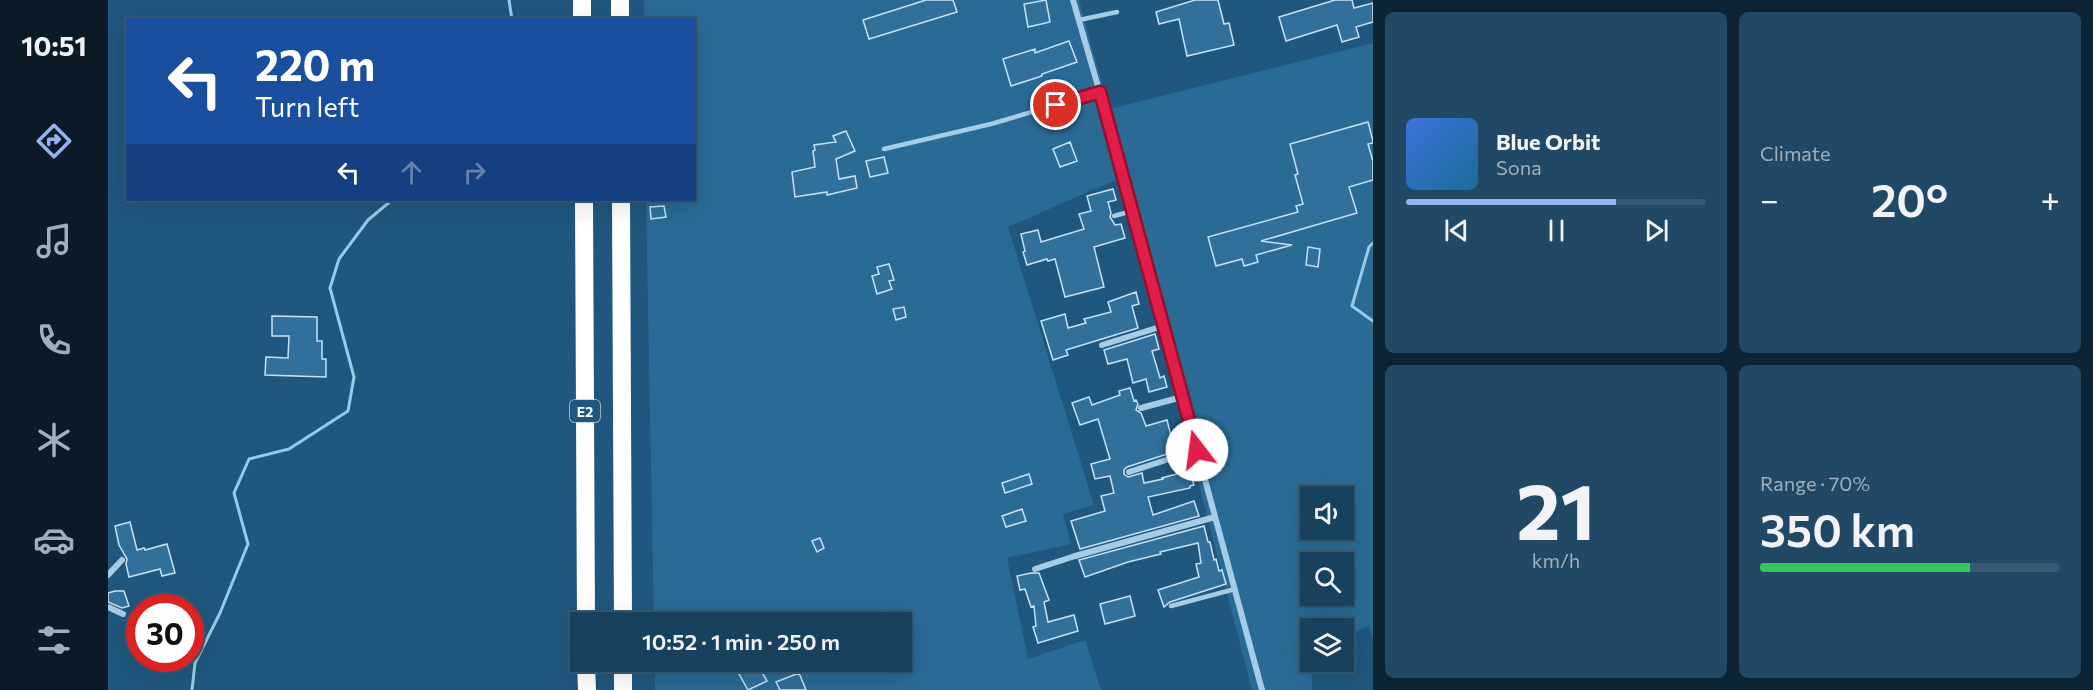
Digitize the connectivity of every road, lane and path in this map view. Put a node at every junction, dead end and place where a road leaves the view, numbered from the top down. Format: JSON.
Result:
{"nodes":[{"id":1,"x":582,"y":0,"type":"edge"},
{"id":2,"x":620,"y":0,"type":"edge"},
{"id":3,"x":1073,"y":0,"type":"edge"},
{"id":4,"x":1117,"y":12,"type":"dead end"},
{"id":5,"x":582,"y":18,"type":"edge"},
{"id":6,"x":620,"y":18,"type":"edge"},
{"id":7,"x":1079,"y":20,"type":"junction"},
{"id":8,"x":1100,"y":92,"type":"junction"},
{"id":9,"x":884,"y":150,"type":"dead end"},
{"id":10,"x":584,"y":201,"type":"edge"},
{"id":11,"x":621,"y":201,"type":"edge"},
{"id":12,"x":1132,"y":211,"type":"junction"},
{"id":13,"x":1114,"y":216,"type":"dead end"},
{"id":14,"x":1163,"y":326,"type":"junction"},
{"id":15,"x":1102,"y":345,"type":"dead end"},
{"id":16,"x":1182,"y":397,"type":"junction"},
{"id":17,"x":1142,"y":408,"type":"dead end"},
{"id":18,"x":1197,"y":450,"type":"junction"},
{"id":19,"x":1129,"y":472,"type":"dead end"},
{"id":20,"x":1215,"y":517,"type":"junction"},
{"id":21,"x":122,"y":560,"type":"dead end"},
{"id":22,"x":1035,"y":570,"type":"dead end"},
{"id":23,"x":108,"y":575,"type":"edge"},
{"id":24,"x":1235,"y":589,"type":"junction"},
{"id":25,"x":1171,"y":606,"type":"dead end"},
{"id":26,"x":108,"y":607,"type":"edge"},
{"id":27,"x":586,"y":612,"type":"edge"},
{"id":28,"x":623,"y":612,"type":"edge"},
{"id":29,"x":123,"y":614,"type":"dead end"},
{"id":30,"x":586,"y":672,"type":"edge"},
{"id":31,"x":623,"y":672,"type":"edge"},
{"id":32,"x":586,"y":690,"type":"edge"},
{"id":33,"x":623,"y":690,"type":"edge"},
{"id":34,"x":1262,"y":690,"type":"edge"}],
"edges":[{"from":1,"to":5,"type":"highway"},
{"from":2,"to":6,"type":"highway"},
{"from":3,"to":7,"type":"street"},
{"from":4,"to":7,"type":"lane"},
{"from":7,"to":8,"type":"street"},
{"from":8,"to":9,"type":"lane"},
{"from":8,"to":12,"type":"street"},
{"from":10,"to":27,"type":"highway","number":"E2"},
{"from":11,"to":28,"type":"highway"},
{"from":12,"to":13,"type":"lane"},
{"from":12,"to":14,"type":"street"},
{"from":14,"to":15,"type":"street"},
{"from":14,"to":16,"type":"street"},
{"from":16,"to":17,"type":"street"},
{"from":16,"to":18,"type":"street"},
{"from":18,"to":19,"type":"street"},
{"from":18,"to":20,"type":"street"},
{"from":20,"to":22,"type":"street"},
{"from":20,"to":24,"type":"street"},
{"from":21,"to":23,"type":"street"},
{"from":24,"to":25,"type":"lane"},
{"from":24,"to":34,"type":"street"},
{"from":26,"to":29,"type":"street"},
{"from":30,"to":32,"type":"highway"},
{"from":31,"to":33,"type":"highway"}]}
